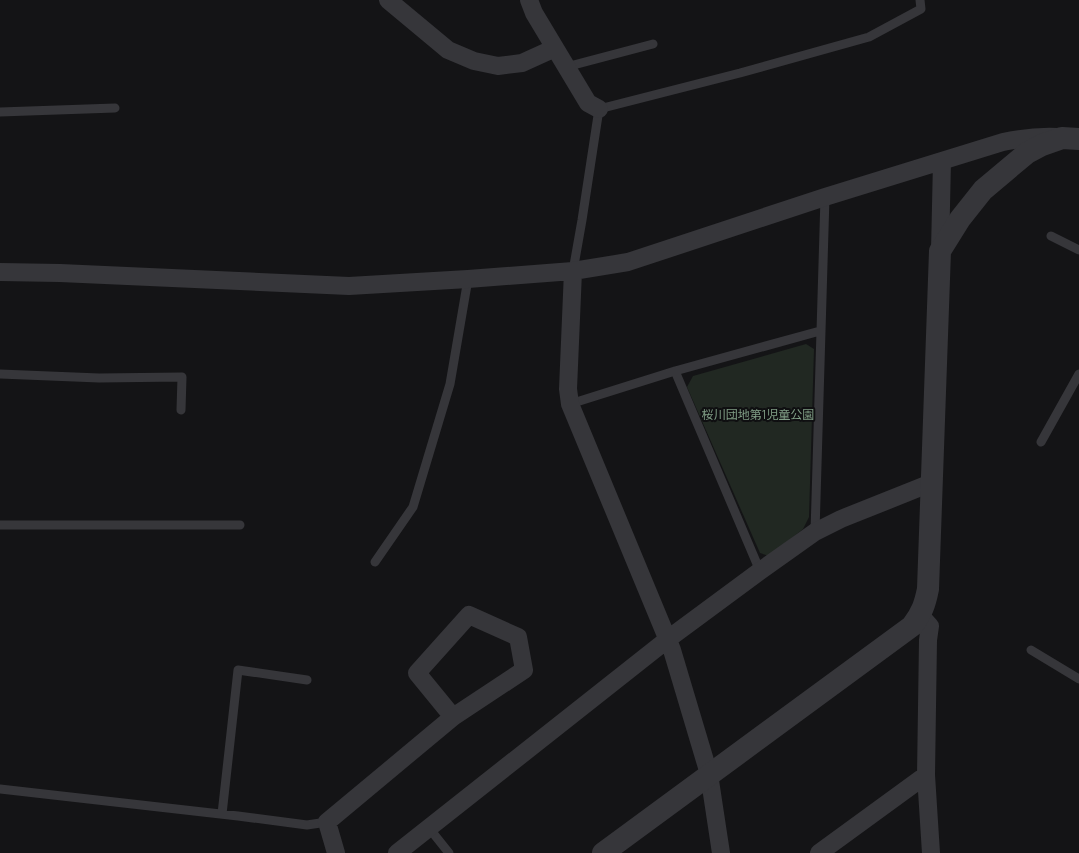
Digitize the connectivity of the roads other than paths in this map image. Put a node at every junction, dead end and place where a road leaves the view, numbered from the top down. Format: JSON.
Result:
{"nodes":[{"id":1,"x":388,"y":0,"type":"edge"},
{"id":2,"x":529,"y":0,"type":"edge"},
{"id":3,"x":920,"y":0,"type":"edge"},
{"id":4,"x":653,"y":44,"type":"dead end"},
{"id":5,"x":555,"y":48,"type":"junction"},
{"id":6,"x":566,"y":67,"type":"junction"},
{"id":7,"x":115,"y":108,"type":"dead end"},
{"id":8,"x":599,"y":109,"type":"junction"},
{"id":9,"x":0,"y":112,"type":"edge"},
{"id":10,"x":1071,"y":138,"type":"edge"},
{"id":11,"x":942,"y":161,"type":"junction"},
{"id":12,"x":825,"y":196,"type":"junction"},
{"id":13,"x":1051,"y":236,"type":"dead end"},
{"id":14,"x":1079,"y":250,"type":"edge"},
{"id":15,"x":940,"y":251,"type":"junction"},
{"id":16,"x":573,"y":271,"type":"junction"},
{"id":17,"x":0,"y":272,"type":"edge"},
{"id":18,"x":468,"y":279,"type":"junction"},
{"id":19,"x":820,"y":331,"type":"junction"},
{"id":20,"x":675,"y":371,"type":"junction"},
{"id":21,"x":0,"y":374,"type":"edge"},
{"id":22,"x":1079,"y":374,"type":"edge"},
{"id":23,"x":570,"y":404,"type":"junction"},
{"id":24,"x":181,"y":410,"type":"dead end"},
{"id":25,"x":1041,"y":442,"type":"dead end"},
{"id":26,"x":931,"y":483,"type":"junction"},
{"id":27,"x":0,"y":525,"type":"edge"},
{"id":28,"x":240,"y":525,"type":"dead end"},
{"id":29,"x":814,"y":532,"type":"junction"},
{"id":30,"x":375,"y":562,"type":"dead end"},
{"id":31,"x":760,"y":571,"type":"junction"},
{"id":32,"x":920,"y":615,"type":"junction"},
{"id":33,"x":668,"y":639,"type":"junction"},
{"id":34,"x":1031,"y":650,"type":"dead end"},
{"id":35,"x":1079,"y":679,"type":"edge"},
{"id":36,"x":306,"y":680,"type":"dead end"},
{"id":37,"x":453,"y":717,"type":"junction"},
{"id":38,"x":709,"y":774,"type":"junction"},
{"id":39,"x":926,"y":775,"type":"junction"},
{"id":40,"x":0,"y":789,"type":"edge"},
{"id":41,"x":222,"y":814,"type":"junction"},
{"id":42,"x":327,"y":822,"type":"junction"},
{"id":43,"x":429,"y":828,"type":"junction"},
{"id":44,"x":827,"y":850,"type":"edge"},
{"id":45,"x":336,"y":853,"type":"edge"},
{"id":46,"x":397,"y":853,"type":"edge"},
{"id":47,"x":449,"y":853,"type":"edge"},
{"id":48,"x":603,"y":853,"type":"edge"},
{"id":49,"x":721,"y":853,"type":"edge"},
{"id":50,"x":931,"y":853,"type":"edge"}],
"edges":[{"from":1,"to":5,"type":"street"},
{"from":2,"to":5,"type":"street"},
{"from":3,"to":8,"type":"lane"},
{"from":4,"to":6,"type":"lane"},
{"from":5,"to":6,"type":"street"},
{"from":6,"to":8,"type":"street"},
{"from":7,"to":9,"type":"lane"},
{"from":8,"to":16,"type":"lane"},
{"from":10,"to":11,"type":"street"},
{"from":10,"to":15,"type":"street"},
{"from":11,"to":12,"type":"street"},
{"from":11,"to":15,"type":"street"},
{"from":12,"to":16,"type":"street"},
{"from":12,"to":19,"type":"lane"},
{"from":13,"to":14,"type":"lane"},
{"from":15,"to":26,"type":"street"},
{"from":16,"to":18,"type":"street"},
{"from":16,"to":23,"type":"street"},
{"from":17,"to":18,"type":"street"},
{"from":18,"to":30,"type":"lane"},
{"from":19,"to":20,"type":"lane"},
{"from":19,"to":29,"type":"lane"},
{"from":20,"to":23,"type":"lane"},
{"from":20,"to":31,"type":"lane"},
{"from":21,"to":24,"type":"lane"},
{"from":22,"to":25,"type":"lane"},
{"from":23,"to":33,"type":"street"},
{"from":26,"to":29,"type":"street"},
{"from":26,"to":32,"type":"street"},
{"from":27,"to":28,"type":"lane"},
{"from":29,"to":31,"type":"street"},
{"from":31,"to":33,"type":"street"},
{"from":32,"to":38,"type":"street"},
{"from":32,"to":39,"type":"street"},
{"from":33,"to":38,"type":"street"},
{"from":33,"to":43,"type":"street"},
{"from":34,"to":35,"type":"lane"},
{"from":36,"to":41,"type":"lane"},
{"from":37,"to":37,"type":"street"},
{"from":37,"to":42,"type":"street"},
{"from":38,"to":48,"type":"street"},
{"from":38,"to":49,"type":"street"},
{"from":39,"to":44,"type":"street"},
{"from":39,"to":50,"type":"street"},
{"from":40,"to":41,"type":"lane"},
{"from":41,"to":42,"type":"lane"},
{"from":42,"to":45,"type":"street"},
{"from":43,"to":46,"type":"street"},
{"from":43,"to":47,"type":"lane"}]}
